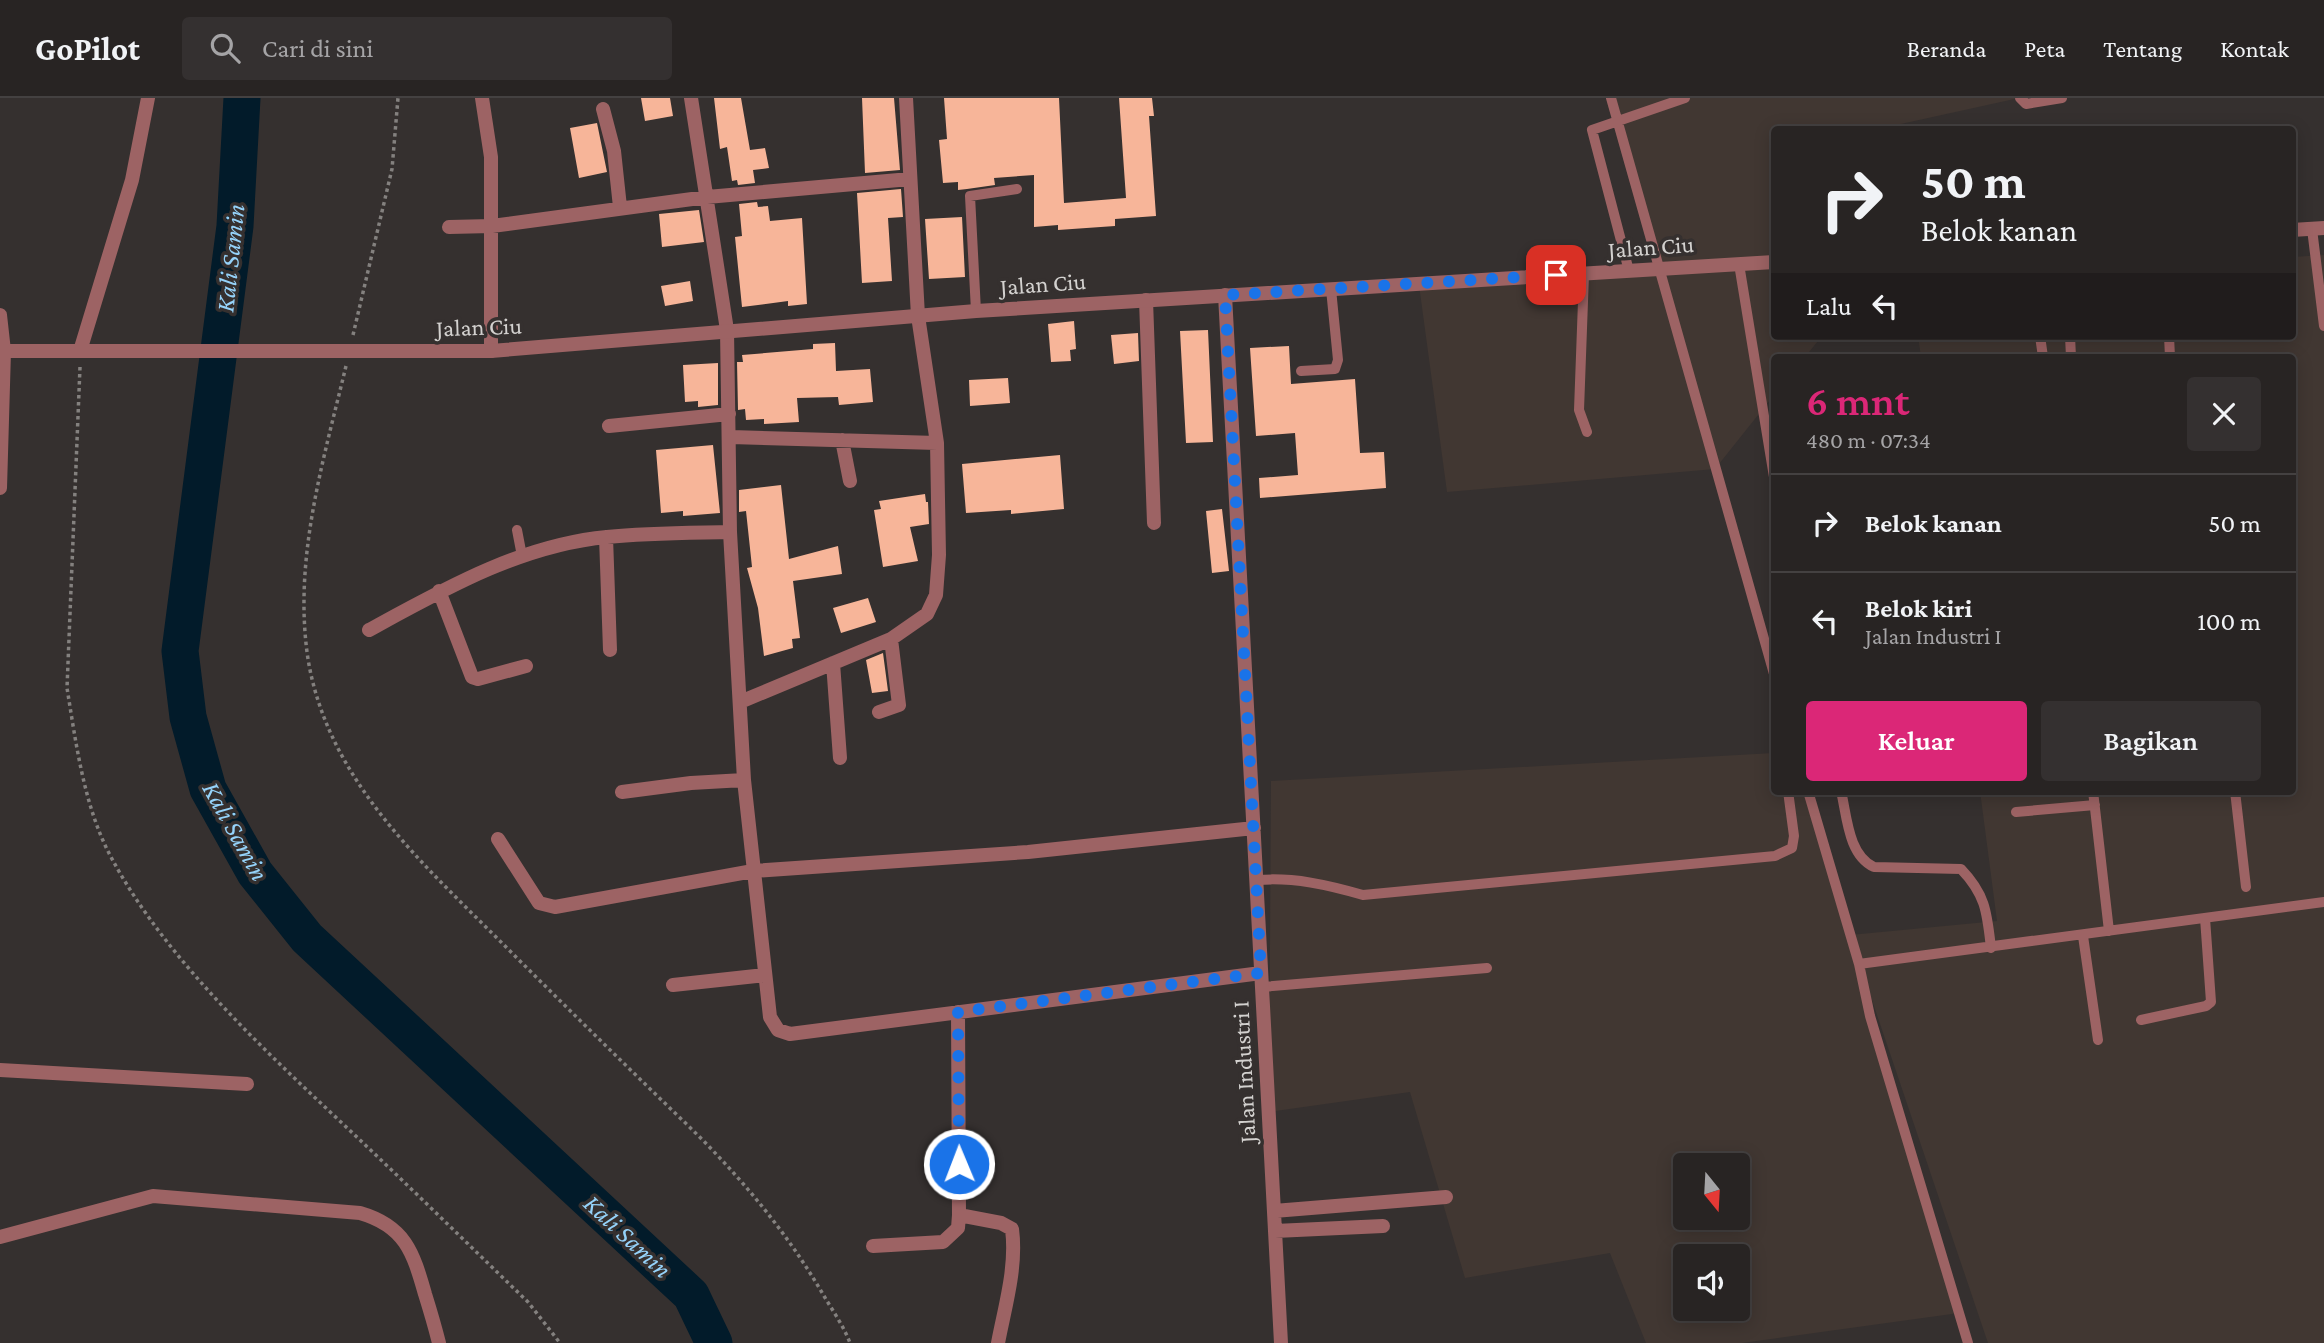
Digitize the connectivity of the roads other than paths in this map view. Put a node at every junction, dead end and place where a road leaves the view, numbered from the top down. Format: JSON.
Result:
{"nodes":[{"id":1,"x":148,"y":98,"type":"edge"},
{"id":2,"x":482,"y":98,"type":"edge"},
{"id":3,"x":691,"y":98,"type":"edge"},
{"id":4,"x":906,"y":98,"type":"edge"},
{"id":5,"x":1611,"y":98,"type":"edge"},
{"id":6,"x":1685,"y":98,"type":"edge"},
{"id":7,"x":2020,"y":98,"type":"edge"},
{"id":8,"x":2062,"y":98,"type":"edge"},
{"id":9,"x":603,"y":109,"type":"dead end"},
{"id":10,"x":1618,"y":119,"type":"junction"},
{"id":11,"x":910,"y":179,"type":"junction"},
{"id":12,"x":1017,"y":189,"type":"dead end"},
{"id":13,"x":707,"y":197,"type":"junction"},
{"id":14,"x":620,"y":207,"type":"junction"},
{"id":15,"x":492,"y":226,"type":"junction"},
{"id":16,"x":449,"y":228,"type":"dead end"},
{"id":17,"x":2318,"y":229,"type":"edge"},
{"id":18,"x":2296,"y":230,"type":"edge"},
{"id":19,"x":1771,"y":262,"type":"edge"},
{"id":20,"x":1739,"y":264,"type":"junction"},
{"id":21,"x":1662,"y":268,"type":"junction"},
{"id":22,"x":1629,"y":271,"type":"junction"},
{"id":23,"x":1584,"y":274,"type":"junction"},
{"id":24,"x":1331,"y":289,"type":"junction"},
{"id":25,"x":1225,"y":295,"type":"junction"},
{"id":26,"x":1146,"y":300,"type":"junction"},
{"id":27,"x":976,"y":311,"type":"junction"},
{"id":28,"x":0,"y":315,"type":"edge"},
{"id":29,"x":918,"y":316,"type":"junction"},
{"id":30,"x":2324,"y":326,"type":"edge"},
{"id":31,"x":727,"y":330,"type":"junction"},
{"id":32,"x":4,"y":351,"type":"junction"},
{"id":33,"x":80,"y":351,"type":"junction"},
{"id":34,"x":491,"y":351,"type":"junction"},
{"id":35,"x":1301,"y":371,"type":"dead end"},
{"id":36,"x":729,"y":414,"type":"junction"},
{"id":37,"x":609,"y":426,"type":"dead end"},
{"id":38,"x":1587,"y":432,"type":"dead end"},
{"id":39,"x":731,"y":437,"type":"junction"},
{"id":40,"x":842,"y":440,"type":"junction"},
{"id":41,"x":937,"y":443,"type":"junction"},
{"id":42,"x":1771,"y":459,"type":"edge"},
{"id":43,"x":850,"y":481,"type":"dead end"},
{"id":44,"x":0,"y":488,"type":"edge"},
{"id":45,"x":1154,"y":523,"type":"dead end"},
{"id":46,"x":517,"y":530,"type":"dead end"},
{"id":47,"x":730,"y":531,"type":"junction"},
{"id":48,"x":606,"y":537,"type":"junction"},
{"id":49,"x":522,"y":556,"type":"junction"},
{"id":50,"x":439,"y":591,"type":"junction"},
{"id":51,"x":369,"y":630,"type":"dead end"},
{"id":52,"x":891,"y":639,"type":"junction"},
{"id":53,"x":610,"y":650,"type":"dead end"},
{"id":54,"x":833,"y":663,"type":"junction"},
{"id":55,"x":1771,"y":664,"type":"edge"},
{"id":56,"x":526,"y":666,"type":"dead end"},
{"id":57,"x":740,"y":702,"type":"junction"},
{"id":58,"x":879,"y":712,"type":"dead end"},
{"id":59,"x":840,"y":758,"type":"dead end"},
{"id":60,"x":744,"y":780,"type":"junction"},
{"id":61,"x":622,"y":792,"type":"dead end"},
{"id":62,"x":1789,"y":795,"type":"edge"},
{"id":63,"x":1809,"y":795,"type":"edge"},
{"id":64,"x":1842,"y":795,"type":"edge"},
{"id":65,"x":2094,"y":795,"type":"edge"},
{"id":66,"x":2235,"y":795,"type":"edge"},
{"id":67,"x":2095,"y":805,"type":"junction"},
{"id":68,"x":2016,"y":812,"type":"dead end"},
{"id":69,"x":1254,"y":828,"type":"junction"},
{"id":70,"x":498,"y":839,"type":"dead end"},
{"id":71,"x":753,"y":871,"type":"junction"},
{"id":72,"x":1257,"y":880,"type":"junction"},
{"id":73,"x":2246,"y":887,"type":"dead end"},
{"id":74,"x":2324,"y":902,"type":"edge"},
{"id":75,"x":2205,"y":918,"type":"junction"},
{"id":76,"x":2109,"y":931,"type":"junction"},
{"id":77,"x":2082,"y":936,"type":"junction"},
{"id":78,"x":1991,"y":948,"type":"junction"},
{"id":79,"x":1859,"y":964,"type":"junction"},
{"id":80,"x":1487,"y":968,"type":"dead end"},
{"id":81,"x":765,"y":975,"type":"junction"},
{"id":82,"x":1262,"y":980,"type":"junction"},
{"id":83,"x":673,"y":985,"type":"dead end"},
{"id":84,"x":958,"y":1012,"type":"junction"},
{"id":85,"x":2141,"y":1020,"type":"dead end"},
{"id":86,"x":2098,"y":1040,"type":"dead end"},
{"id":87,"x":0,"y":1070,"type":"edge"},
{"id":88,"x":247,"y":1084,"type":"dead end"},
{"id":89,"x":1446,"y":1197,"type":"dead end"},
{"id":90,"x":1274,"y":1211,"type":"junction"},
{"id":91,"x":959,"y":1215,"type":"junction"},
{"id":92,"x":1383,"y":1226,"type":"dead end"},
{"id":93,"x":1275,"y":1231,"type":"junction"},
{"id":94,"x":0,"y":1237,"type":"edge"},
{"id":95,"x":873,"y":1245,"type":"dead end"},
{"id":96,"x":439,"y":1343,"type":"edge"},
{"id":97,"x":998,"y":1343,"type":"edge"},
{"id":98,"x":1282,"y":1343,"type":"edge"},
{"id":99,"x":1968,"y":1343,"type":"edge"}],
"edges":[{"from":1,"to":33,"type":"street"},
{"from":2,"to":15,"type":"street"},
{"from":3,"to":13,"type":"street"},
{"from":4,"to":11,"type":"street"},
{"from":5,"to":10,"type":"lane"},
{"from":6,"to":10,"type":"lane"},
{"from":7,"to":8,"type":"lane"},
{"from":9,"to":14,"type":"street"},
{"from":10,"to":21,"type":"lane"},
{"from":10,"to":22,"type":"lane"},
{"from":11,"to":13,"type":"street"},
{"from":11,"to":29,"type":"street"},
{"from":12,"to":27,"type":"lane"},
{"from":13,"to":14,"type":"street"},
{"from":13,"to":31,"type":"street"},
{"from":14,"to":15,"type":"street"},
{"from":15,"to":16,"type":"street"},
{"from":15,"to":34,"type":"street"},
{"from":17,"to":18,"type":"street"},
{"from":17,"to":30,"type":"lane"},
{"from":19,"to":20,"type":"street","name":"Jalan Ciu"},
{"from":20,"to":21,"type":"street","name":"Jalan Ciu"},
{"from":20,"to":42,"type":"lane"},
{"from":21,"to":22,"type":"street","name":"Jalan Ciu"},
{"from":21,"to":55,"type":"lane"},
{"from":22,"to":23,"type":"street","name":"Jalan Ciu"},
{"from":23,"to":24,"type":"street","name":"Jalan Ciu"},
{"from":23,"to":38,"type":"lane"},
{"from":24,"to":25,"type":"street","name":"Jalan Ciu"},
{"from":24,"to":35,"type":"lane"},
{"from":25,"to":26,"type":"street","name":"Jalan Ciu"},
{"from":25,"to":69,"type":"street","name":"Jalan Industri I"},
{"from":26,"to":27,"type":"street","name":"Jalan Ciu"},
{"from":26,"to":45,"type":"street"},
{"from":27,"to":29,"type":"street","name":"Jalan Ciu"},
{"from":28,"to":32,"type":"street"},
{"from":29,"to":31,"type":"street","name":"Jalan Ciu"},
{"from":29,"to":41,"type":"street"},
{"from":31,"to":34,"type":"street","name":"Jalan Ciu"},
{"from":31,"to":36,"type":"street"},
{"from":32,"to":33,"type":"street"},
{"from":32,"to":44,"type":"street"},
{"from":33,"to":34,"type":"street","name":"Jalan Ciu"},
{"from":36,"to":37,"type":"street"},
{"from":36,"to":39,"type":"street"},
{"from":39,"to":40,"type":"street"},
{"from":39,"to":47,"type":"street"},
{"from":40,"to":41,"type":"street"},
{"from":40,"to":43,"type":"street"},
{"from":41,"to":52,"type":"street"},
{"from":46,"to":49,"type":"lane"},
{"from":47,"to":48,"type":"street"},
{"from":47,"to":57,"type":"street"},
{"from":48,"to":49,"type":"street"},
{"from":48,"to":53,"type":"street"},
{"from":49,"to":50,"type":"street"},
{"from":50,"to":51,"type":"street"},
{"from":50,"to":56,"type":"street"},
{"from":52,"to":54,"type":"street"},
{"from":52,"to":58,"type":"street"},
{"from":54,"to":57,"type":"street"},
{"from":54,"to":59,"type":"street"},
{"from":57,"to":60,"type":"street"},
{"from":60,"to":61,"type":"street"},
{"from":60,"to":71,"type":"street"},
{"from":62,"to":72,"type":"lane"},
{"from":63,"to":79,"type":"lane"},
{"from":64,"to":78,"type":"lane"},
{"from":65,"to":67,"type":"lane"},
{"from":66,"to":73,"type":"lane"},
{"from":67,"to":68,"type":"lane"},
{"from":67,"to":76,"type":"lane"},
{"from":69,"to":71,"type":"street"},
{"from":69,"to":72,"type":"street","name":"Jalan Industri I"},
{"from":70,"to":71,"type":"street"},
{"from":71,"to":81,"type":"street"},
{"from":72,"to":82,"type":"street","name":"Jalan Industri I"},
{"from":74,"to":75,"type":"lane"},
{"from":75,"to":76,"type":"lane"},
{"from":75,"to":85,"type":"lane"},
{"from":76,"to":77,"type":"lane"},
{"from":77,"to":78,"type":"lane"},
{"from":77,"to":86,"type":"lane"},
{"from":78,"to":79,"type":"lane"},
{"from":79,"to":99,"type":"lane"},
{"from":80,"to":82,"type":"lane"},
{"from":81,"to":83,"type":"street"},
{"from":81,"to":84,"type":"street"},
{"from":82,"to":84,"type":"street"},
{"from":82,"to":90,"type":"street","name":"Jalan Industri I"},
{"from":84,"to":91,"type":"street"},
{"from":87,"to":88,"type":"street"},
{"from":89,"to":90,"type":"street"},
{"from":90,"to":93,"type":"street","name":"Jalan Industri I"},
{"from":91,"to":95,"type":"street"},
{"from":91,"to":97,"type":"street"},
{"from":92,"to":93,"type":"street"},
{"from":93,"to":98,"type":"street","name":"Jalan Industri I"},
{"from":94,"to":96,"type":"street"}]}
